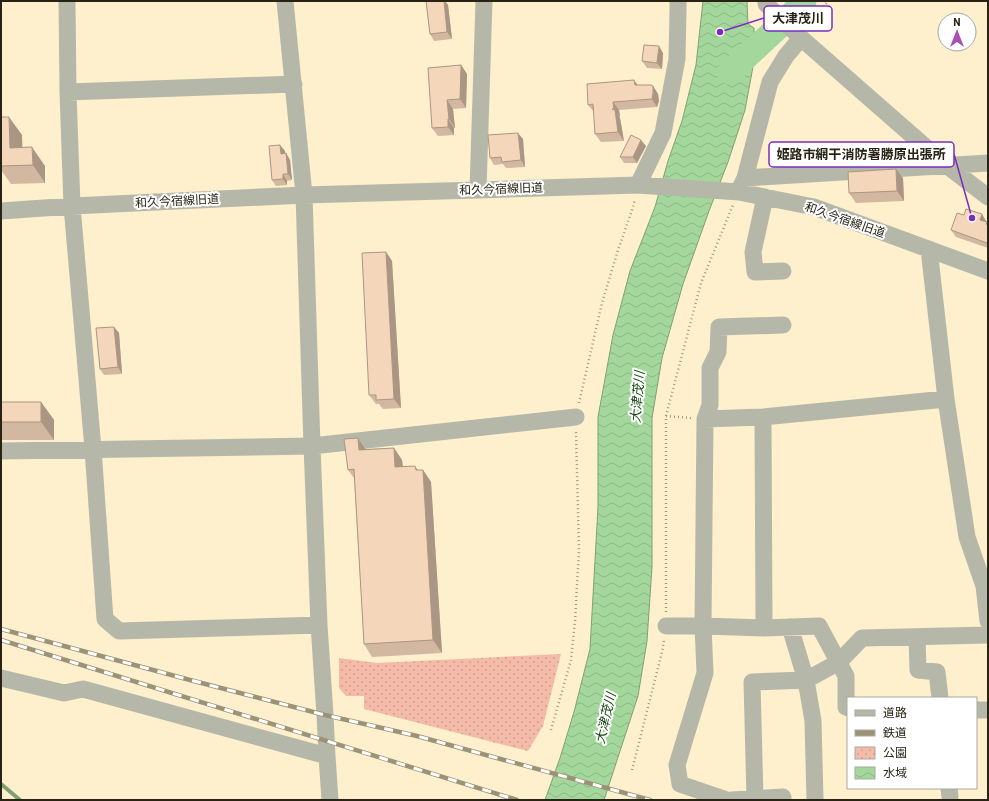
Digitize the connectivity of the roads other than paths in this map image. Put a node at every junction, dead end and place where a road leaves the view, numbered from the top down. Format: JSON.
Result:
{"nodes":[{"id":1,"x":67,"y":1,"type":"edge"},
{"id":2,"x":285,"y":1,"type":"edge"},
{"id":3,"x":484,"y":1,"type":"edge"},
{"id":4,"x":678,"y":1,"type":"edge"},
{"id":5,"x":766,"y":2,"type":"edge"},
{"id":6,"x":801,"y":38,"type":"junction"},
{"id":7,"x":294,"y":84,"type":"junction"},
{"id":8,"x":68,"y":92,"type":"junction"},
{"id":9,"x":988,"y":163,"type":"edge"},
{"id":10,"x":946,"y":165,"type":"junction"},
{"id":11,"x":638,"y":185,"type":"junction"},
{"id":12,"x":742,"y":185,"type":"junction"},
{"id":13,"x":478,"y":190,"type":"junction"},
{"id":14,"x":304,"y":194,"type":"junction"},
{"id":15,"x":765,"y":197,"type":"junction"},
{"id":16,"x":988,"y":197,"type":"edge"},
{"id":17,"x":72,"y":206,"type":"junction"},
{"id":18,"x":1,"y":212,"type":"edge"},
{"id":19,"x":929,"y":249,"type":"junction"},
{"id":20,"x":988,"y":271,"type":"edge"},
{"id":21,"x":783,"y":272,"type":"dead end"},
{"id":22,"x":783,"y":325,"type":"dead end"},
{"id":23,"x":946,"y":399,"type":"junction"},
{"id":24,"x":576,"y":417,"type":"road end"},
{"id":25,"x":763,"y":417,"type":"junction"},
{"id":26,"x":705,"y":419,"type":"junction"},
{"id":27,"x":312,"y":446,"type":"junction"},
{"id":28,"x":93,"y":449,"type":"junction"},
{"id":29,"x":1,"y":451,"type":"edge"},
{"id":30,"x":988,"y":621,"type":"edge"},
{"id":31,"x":319,"y":625,"type":"junction"},
{"id":32,"x":666,"y":626,"type":"road end"},
{"id":33,"x":703,"y":626,"type":"junction"},
{"id":34,"x":790,"y":627,"type":"junction"},
{"id":35,"x":764,"y":628,"type":"junction"},
{"id":36,"x":988,"y":635,"type":"edge"},
{"id":37,"x":917,"y":637,"type":"junction"},
{"id":38,"x":839,"y":662,"type":"junction"},
{"id":39,"x":1,"y":678,"type":"edge"},
{"id":40,"x":806,"y":680,"type":"junction"},
{"id":41,"x":940,"y":697,"type":"edge"},
{"id":42,"x":847,"y":708,"type":"edge"},
{"id":43,"x":977,"y":710,"type":"edge"},
{"id":44,"x":988,"y":710,"type":"edge"},
{"id":45,"x":327,"y":756,"type":"junction"},
{"id":46,"x":783,"y":797,"type":"dead end"},
{"id":47,"x":755,"y":799,"type":"junction"},
{"id":48,"x":330,"y":800,"type":"edge"},
{"id":49,"x":727,"y":800,"type":"edge"},
{"id":50,"x":732,"y":800,"type":"edge"},
{"id":51,"x":815,"y":800,"type":"edge"}],
"edges":[{"from":1,"to":8,"type":"street"},
{"from":2,"to":7,"type":"street"},
{"from":3,"to":13,"type":"street"},
{"from":4,"to":11,"type":"street"},
{"from":5,"to":6,"type":"street"},
{"from":6,"to":10,"type":"street"},
{"from":6,"to":12,"type":"street"},
{"from":7,"to":8,"type":"street"},
{"from":7,"to":14,"type":"street"},
{"from":8,"to":17,"type":"street"},
{"from":9,"to":10,"type":"street"},
{"from":10,"to":12,"type":"street"},
{"from":10,"to":16,"type":"street"},
{"from":11,"to":12,"type":"street","name":"和久今宿線旧道"},
{"from":11,"to":13,"type":"street","name":"和久今宿線旧道"},
{"from":12,"to":15,"type":"street","name":"和久今宿線旧道"},
{"from":13,"to":14,"type":"street","name":"和久今宿線旧道"},
{"from":14,"to":17,"type":"street","name":"和久今宿線旧道"},
{"from":14,"to":27,"type":"street"},
{"from":15,"to":19,"type":"street","name":"和久今宿線旧道"},
{"from":15,"to":21,"type":"street"},
{"from":17,"to":18,"type":"street","name":"和久今宿線旧道"},
{"from":17,"to":28,"type":"street"},
{"from":19,"to":20,"type":"street","name":"和久今宿線旧道"},
{"from":19,"to":23,"type":"street"},
{"from":22,"to":26,"type":"street"},
{"from":23,"to":25,"type":"street"},
{"from":23,"to":30,"type":"street"},
{"from":24,"to":27,"type":"street"},
{"from":25,"to":26,"type":"street"},
{"from":25,"to":35,"type":"street"},
{"from":26,"to":33,"type":"street"},
{"from":27,"to":28,"type":"street"},
{"from":27,"to":31,"type":"street"},
{"from":28,"to":29,"type":"street"},
{"from":28,"to":31,"type":"street"},
{"from":31,"to":45,"type":"street"},
{"from":32,"to":33,"type":"street"},
{"from":33,"to":35,"type":"street"},
{"from":33,"to":49,"type":"street"},
{"from":34,"to":35,"type":"street"},
{"from":34,"to":38,"type":"street"},
{"from":34,"to":40,"type":"street"},
{"from":36,"to":37,"type":"street"},
{"from":37,"to":38,"type":"street"},
{"from":37,"to":41,"type":"street"},
{"from":38,"to":40,"type":"street"},
{"from":38,"to":42,"type":"street"},
{"from":39,"to":45,"type":"street"},
{"from":40,"to":47,"type":"street"},
{"from":40,"to":51,"type":"street"},
{"from":43,"to":44,"type":"street"},
{"from":45,"to":48,"type":"street"},
{"from":46,"to":47,"type":"street"},
{"from":47,"to":50,"type":"street"}]}
